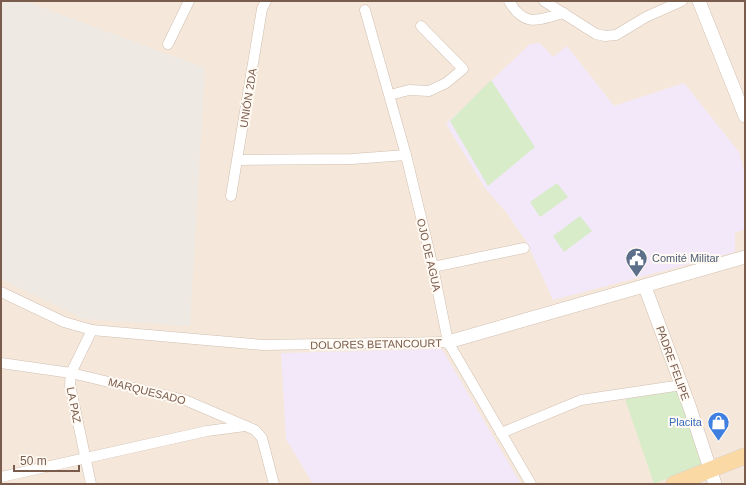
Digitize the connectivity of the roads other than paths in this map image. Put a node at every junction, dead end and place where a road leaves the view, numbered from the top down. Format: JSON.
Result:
{"nodes":[{"id":1,"x":189,"y":1,"type":"edge"},
{"id":2,"x":266,"y":1,"type":"edge"},
{"id":3,"x":509,"y":1,"type":"edge"},
{"id":4,"x":544,"y":1,"type":"edge"},
{"id":5,"x":682,"y":1,"type":"edge"},
{"id":6,"x":699,"y":1,"type":"edge"},
{"id":7,"x":365,"y":10,"type":"dead end"},
{"id":8,"x":564,"y":13,"type":"junction"},
{"id":9,"x":421,"y":26,"type":"dead end"},
{"id":10,"x":168,"y":44,"type":"dead end"},
{"id":11,"x":390,"y":95,"type":"junction"},
{"id":12,"x":741,"y":95,"type":"edge"},
{"id":13,"x":745,"y":116,"type":"edge"},
{"id":14,"x":406,"y":155,"type":"junction"},
{"id":15,"x":238,"y":160,"type":"junction"},
{"id":16,"x":231,"y":196,"type":"dead end"},
{"id":17,"x":524,"y":248,"type":"dead end"},
{"id":18,"x":745,"y":257,"type":"edge"},
{"id":19,"x":433,"y":267,"type":"junction"},
{"id":20,"x":645,"y":287,"type":"junction"},
{"id":21,"x":1,"y":292,"type":"edge"},
{"id":22,"x":92,"y":330,"type":"junction"},
{"id":23,"x":448,"y":342,"type":"junction"},
{"id":24,"x":1,"y":363,"type":"edge"},
{"id":25,"x":71,"y":373,"type":"junction"},
{"id":26,"x":682,"y":384,"type":"junction"},
{"id":27,"x":245,"y":426,"type":"junction"},
{"id":28,"x":501,"y":433,"type":"junction"},
{"id":29,"x":745,"y":456,"type":"edge"},
{"id":30,"x":85,"y":458,"type":"junction"},
{"id":31,"x":1,"y":477,"type":"edge"},
{"id":32,"x":713,"y":477,"type":"edge"},
{"id":33,"x":91,"y":484,"type":"edge"},
{"id":34,"x":274,"y":484,"type":"edge"},
{"id":35,"x":531,"y":484,"type":"edge"},
{"id":36,"x":674,"y":484,"type":"edge"}],
"edges":[{"from":1,"to":10,"type":"street"},
{"from":2,"to":15,"type":"street","name":"UNIÓN 2DA"},
{"from":3,"to":8,"type":"street"},
{"from":4,"to":8,"type":"street"},
{"from":5,"to":8,"type":"street"},
{"from":6,"to":12,"type":"street"},
{"from":7,"to":11,"type":"street","name":"OJO DE AGUA"},
{"from":9,"to":11,"type":"street"},
{"from":11,"to":14,"type":"street","name":"OJO DE AGUA"},
{"from":12,"to":13,"type":"street"},
{"from":14,"to":15,"type":"street"},
{"from":14,"to":19,"type":"street","name":"OJO DE AGUA"},
{"from":15,"to":16,"type":"street","name":"UNIÓN 2DA"},
{"from":17,"to":19,"type":"street"},
{"from":18,"to":20,"type":"street","name":"DOLORES BETANCOURT"},
{"from":19,"to":23,"type":"street","name":"OJO DE AGUA"},
{"from":20,"to":23,"type":"street","name":"DOLORES BETANCOURT"},
{"from":20,"to":26,"type":"street","name":"PADRE FELIPE"},
{"from":21,"to":22,"type":"street","name":"DOLORES BETANCOURT"},
{"from":22,"to":23,"type":"street","name":"DOLORES BETANCOURT"},
{"from":22,"to":25,"type":"street","name":"LA PAZ"},
{"from":23,"to":28,"type":"street","name":"OJO DE AGUA"},
{"from":24,"to":25,"type":"street","name":"MARQUESADO"},
{"from":25,"to":27,"type":"street","name":"MARQUESADO"},
{"from":25,"to":30,"type":"street","name":"LA PAZ"},
{"from":26,"to":28,"type":"street"},
{"from":26,"to":32,"type":"street","name":"PADRE FELIPE"},
{"from":27,"to":30,"type":"street"},
{"from":27,"to":34,"type":"street","name":"MARQUESADO"},
{"from":28,"to":35,"type":"street","name":"OJO DE AGUA"},
{"from":29,"to":32,"type":"main road"},
{"from":30,"to":31,"type":"street"},
{"from":30,"to":33,"type":"street","name":"LA PAZ"},
{"from":32,"to":36,"type":"main road"}]}
